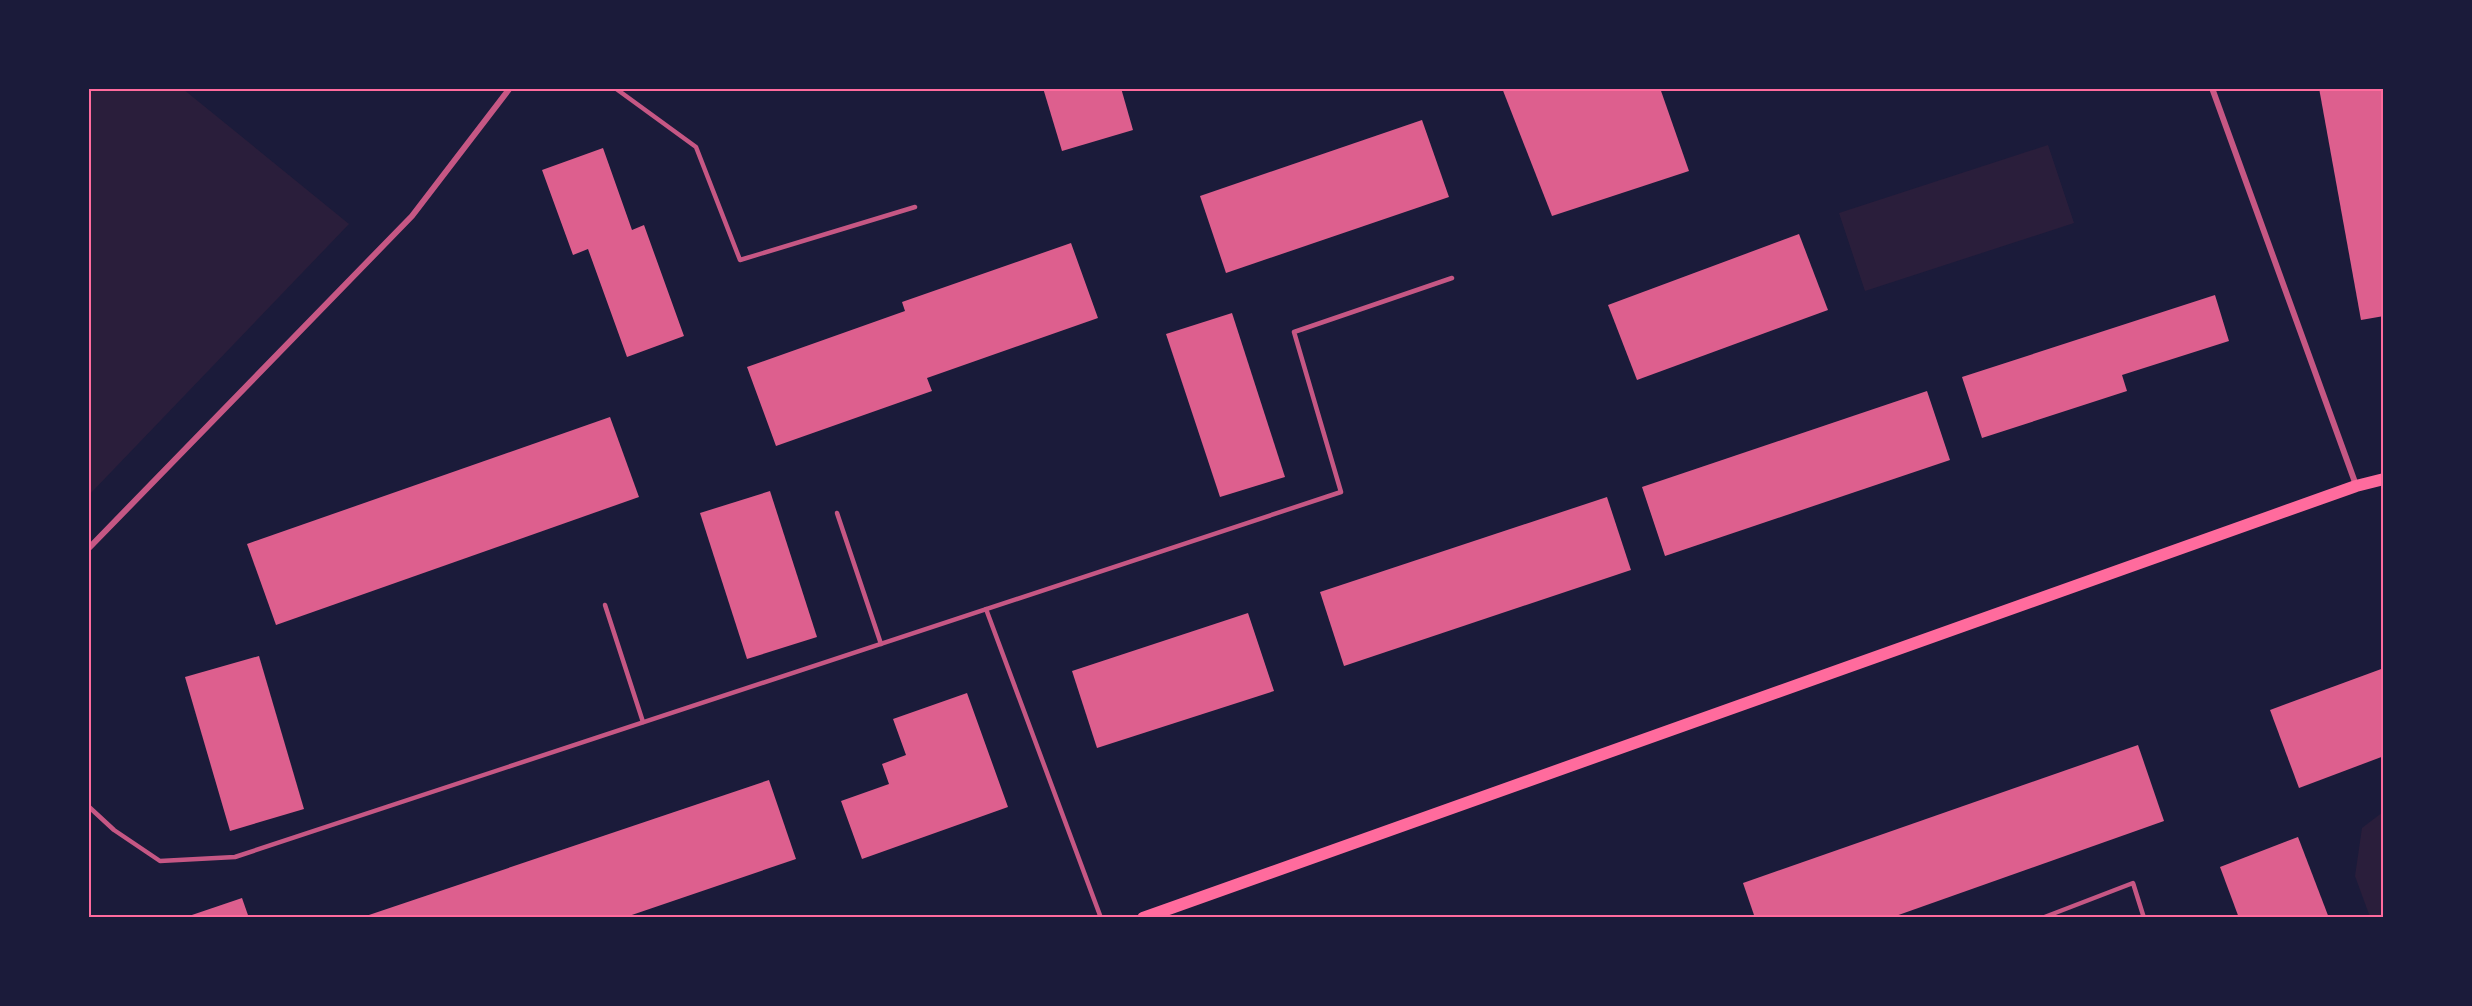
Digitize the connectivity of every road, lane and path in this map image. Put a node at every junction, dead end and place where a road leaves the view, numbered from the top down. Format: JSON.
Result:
{"nodes":[{"id":1,"x":510,"y":88,"type":"edge"},
{"id":2,"x":615,"y":88,"type":"edge"},
{"id":3,"x":2212,"y":88,"type":"edge"},
{"id":4,"x":915,"y":207,"type":"dead end"},
{"id":5,"x":1452,"y":278,"type":"dead end"},
{"id":6,"x":2384,"y":478,"type":"edge"},
{"id":7,"x":2356,"y":486,"type":"junction"},
{"id":8,"x":837,"y":513,"type":"dead end"},
{"id":9,"x":88,"y":549,"type":"edge"},
{"id":10,"x":605,"y":605,"type":"dead end"},
{"id":11,"x":986,"y":609,"type":"junction"},
{"id":12,"x":881,"y":644,"type":"junction"},
{"id":13,"x":643,"y":722,"type":"junction"},
{"id":14,"x":88,"y":806,"type":"edge"},
{"id":15,"x":1101,"y":918,"type":"edge"},
{"id":16,"x":1143,"y":918,"type":"edge"},
{"id":17,"x":2042,"y":918,"type":"edge"},
{"id":18,"x":2144,"y":918,"type":"edge"}],
"edges":[{"from":1,"to":9,"type":"street"},
{"from":2,"to":4,"type":"lane"},
{"from":3,"to":7,"type":"street"},
{"from":5,"to":11,"type":"lane"},
{"from":6,"to":7,"type":"main road"},
{"from":7,"to":16,"type":"main road"},
{"from":8,"to":12,"type":"lane"},
{"from":10,"to":13,"type":"lane"},
{"from":11,"to":12,"type":"lane"},
{"from":11,"to":15,"type":"lane"},
{"from":12,"to":13,"type":"lane"},
{"from":13,"to":14,"type":"lane"},
{"from":17,"to":18,"type":"lane"}]}
